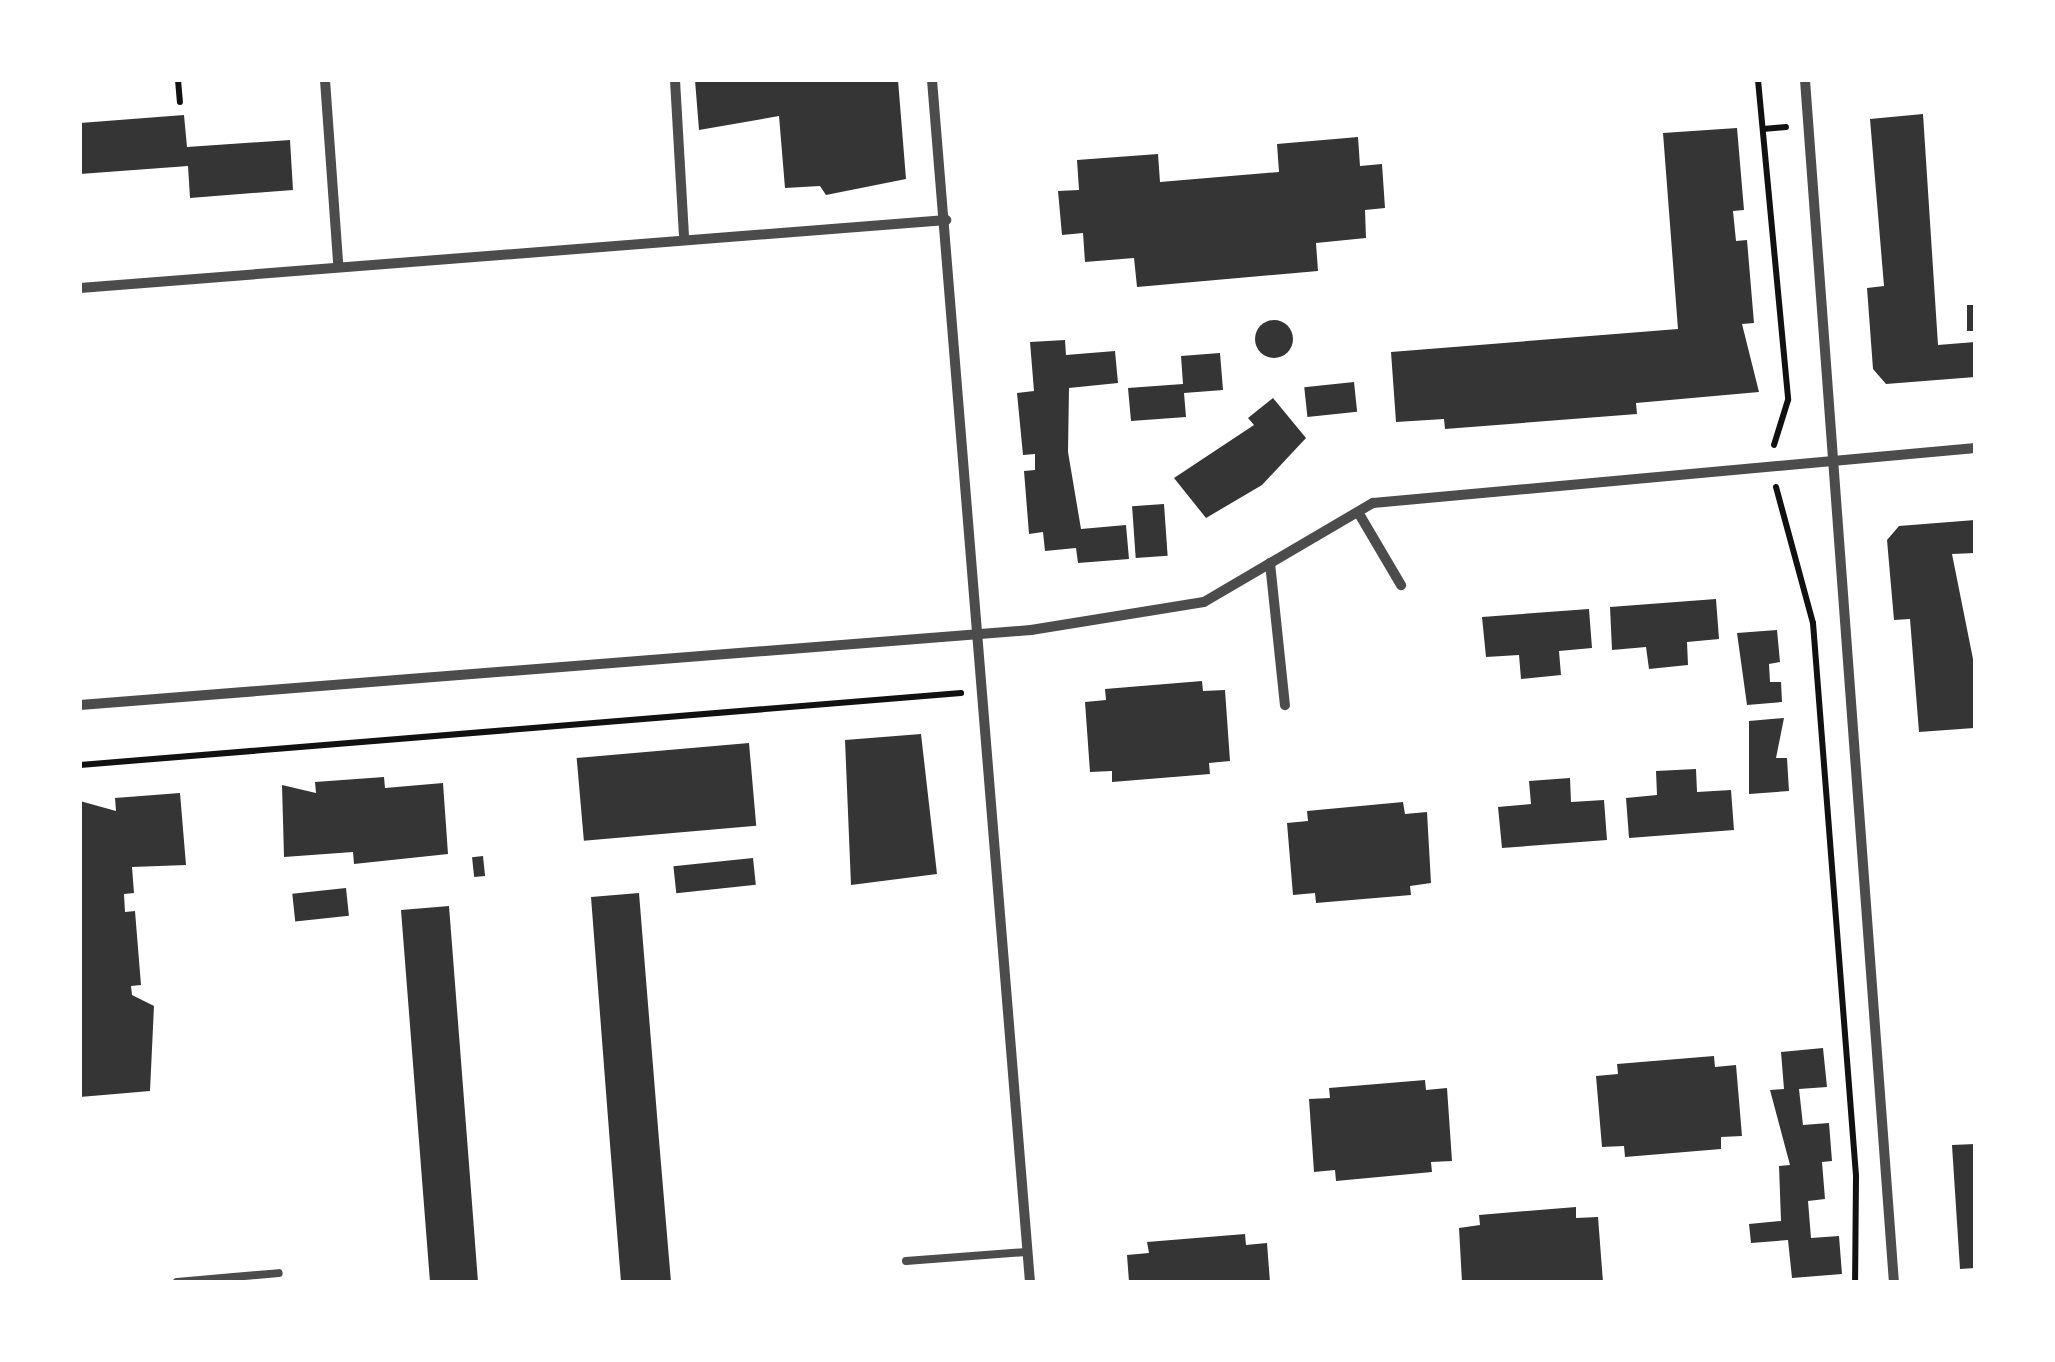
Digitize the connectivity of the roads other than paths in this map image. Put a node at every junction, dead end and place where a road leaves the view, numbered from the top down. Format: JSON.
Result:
{"nodes":[{"id":1,"x":325,"y":80,"type":"edge"},
{"id":2,"x":675,"y":80,"type":"edge"},
{"id":3,"x":932,"y":80,"type":"edge"},
{"id":4,"x":1805,"y":80,"type":"edge"},
{"id":5,"x":946,"y":220,"type":"junction"},
{"id":6,"x":684,"y":235,"type":"junction"},
{"id":7,"x":338,"y":262,"type":"junction"},
{"id":8,"x":80,"y":288,"type":"edge"},
{"id":9,"x":1975,"y":448,"type":"edge"},
{"id":10,"x":1831,"y":457,"type":"junction"},
{"id":11,"x":1358,"y":512,"type":"junction"},
{"id":12,"x":1270,"y":563,"type":"junction"},
{"id":13,"x":1401,"y":586,"type":"dead end"},
{"id":14,"x":977,"y":633,"type":"junction"},
{"id":15,"x":80,"y":705,"type":"edge"},
{"id":16,"x":1286,"y":705,"type":"dead end"},
{"id":17,"x":1027,"y":1252,"type":"junction"},
{"id":18,"x":906,"y":1261,"type":"dead end"},
{"id":19,"x":278,"y":1273,"type":"dead end"},
{"id":20,"x":176,"y":1282,"type":"edge"},
{"id":21,"x":1030,"y":1282,"type":"edge"},
{"id":22,"x":1894,"y":1282,"type":"edge"}],
"edges":[{"from":1,"to":7,"type":"street"},
{"from":2,"to":6,"type":"street"},
{"from":3,"to":5,"type":"street"},
{"from":4,"to":10,"type":"street"},
{"from":5,"to":6,"type":"street"},
{"from":5,"to":14,"type":"street"},
{"from":6,"to":7,"type":"street"},
{"from":7,"to":8,"type":"street"},
{"from":9,"to":10,"type":"street"},
{"from":10,"to":11,"type":"street"},
{"from":10,"to":22,"type":"street"},
{"from":11,"to":12,"type":"street"},
{"from":11,"to":13,"type":"street"},
{"from":12,"to":14,"type":"street"},
{"from":12,"to":16,"type":"street"},
{"from":14,"to":15,"type":"street"},
{"from":14,"to":17,"type":"street"},
{"from":17,"to":18,"type":"lane"},
{"from":17,"to":21,"type":"street"},
{"from":19,"to":20,"type":"lane"}]}
